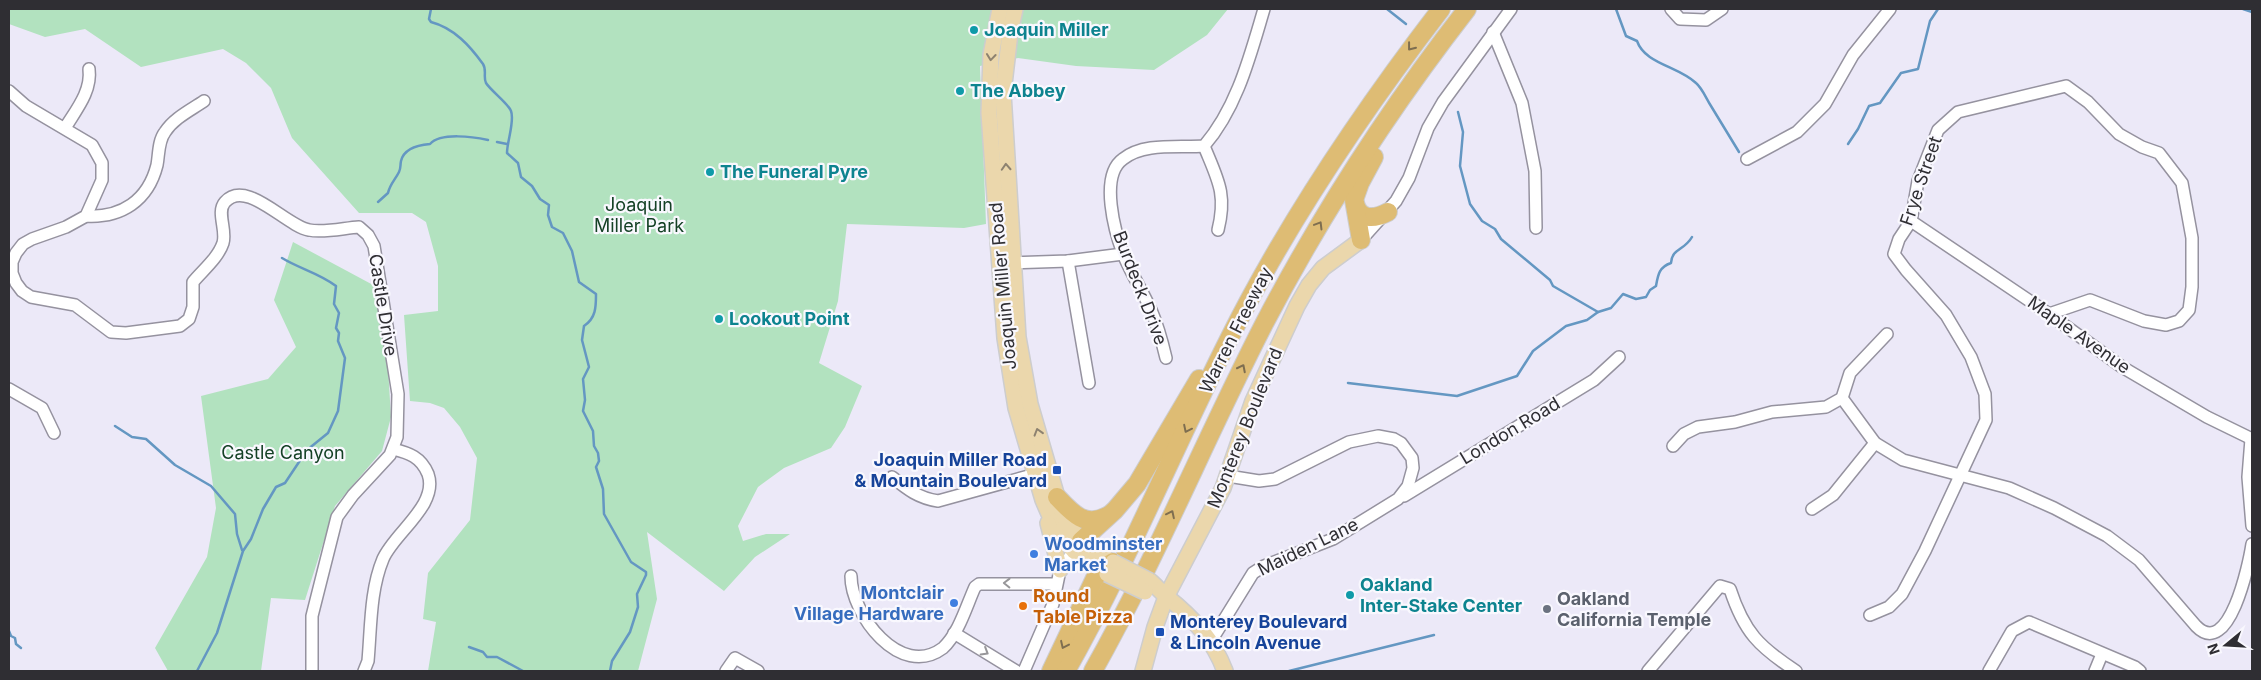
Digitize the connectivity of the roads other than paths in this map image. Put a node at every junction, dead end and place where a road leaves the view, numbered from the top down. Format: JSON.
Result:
{"nodes":[{"id":1,"x":1000,"y":9,"type":"edge"},
{"id":2,"x":1015,"y":9,"type":"edge"},
{"id":3,"x":1264,"y":9,"type":"edge"},
{"id":4,"x":1441,"y":9,"type":"edge"},
{"id":5,"x":1511,"y":9,"type":"edge"},
{"id":6,"x":1671,"y":9,"type":"edge"},
{"id":7,"x":1722,"y":9,"type":"edge"},
{"id":8,"x":1890,"y":9,"type":"edge"},
{"id":9,"x":1464,"y":12,"type":"edge"},
{"id":10,"x":1493,"y":32,"type":"junction"},
{"id":11,"x":89,"y":69,"type":"dead end"},
{"id":12,"x":9,"y":91,"type":"edge"},
{"id":13,"x":204,"y":101,"type":"dead end"},
{"id":14,"x":65,"y":128,"type":"junction"},
{"id":15,"x":1204,"y":146,"type":"junction"},
{"id":16,"x":1747,"y":159,"type":"dead end"},
{"id":17,"x":1354,"y":200,"type":"junction"},
{"id":18,"x":1388,"y":212,"type":"junction"},
{"id":19,"x":86,"y":216,"type":"junction"},
{"id":20,"x":1911,"y":221,"type":"junction"},
{"id":21,"x":1536,"y":228,"type":"dead end"},
{"id":22,"x":1218,"y":230,"type":"dead end"},
{"id":23,"x":1361,"y":240,"type":"junction"},
{"id":24,"x":1123,"y":254,"type":"junction"},
{"id":25,"x":1068,"y":260,"type":"junction"},
{"id":26,"x":1006,"y":263,"type":"junction"},
{"id":27,"x":11,"y":268,"type":"edge"},
{"id":28,"x":2049,"y":314,"type":"junction"},
{"id":29,"x":1887,"y":334,"type":"dead end"},
{"id":30,"x":1230,"y":337,"type":"junction"},
{"id":31,"x":1619,"y":357,"type":"dead end"},
{"id":32,"x":1166,"y":358,"type":"dead end"},
{"id":33,"x":1089,"y":383,"type":"dead end"},
{"id":34,"x":9,"y":389,"type":"edge"},
{"id":35,"x":1842,"y":398,"type":"junction"},
{"id":36,"x":54,"y":433,"type":"dead end"},
{"id":37,"x":2252,"y":439,"type":"edge"},
{"id":38,"x":1875,"y":444,"type":"junction"},
{"id":39,"x":1673,"y":446,"type":"dead end"},
{"id":40,"x":393,"y":449,"type":"junction"},
{"id":41,"x":1042,"y":473,"type":"junction"},
{"id":42,"x":1228,"y":476,"type":"junction"},
{"id":43,"x":1959,"y":476,"type":"junction"},
{"id":44,"x":892,"y":477,"type":"dead end"},
{"id":45,"x":1050,"y":499,"type":"junction"},
{"id":46,"x":1398,"y":499,"type":"junction"},
{"id":47,"x":1812,"y":509,"type":"dead end"},
{"id":48,"x":1115,"y":510,"type":"junction"},
{"id":49,"x":2252,"y":526,"type":"edge"},
{"id":50,"x":2252,"y":544,"type":"edge"},
{"id":51,"x":1078,"y":546,"type":"junction"},
{"id":52,"x":1107,"y":569,"type":"junction"},
{"id":53,"x":851,"y":576,"type":"dead end"},
{"id":54,"x":1058,"y":577,"type":"junction"},
{"id":55,"x":1166,"y":597,"type":"junction"},
{"id":56,"x":1870,"y":615,"type":"dead end"},
{"id":57,"x":954,"y":633,"type":"junction"},
{"id":58,"x":1210,"y":641,"type":"junction"},
{"id":59,"x":2102,"y":654,"type":"junction"},
{"id":60,"x":312,"y":671,"type":"edge"},
{"id":61,"x":364,"y":671,"type":"edge"},
{"id":62,"x":726,"y":671,"type":"edge"},
{"id":63,"x":758,"y":671,"type":"edge"},
{"id":64,"x":1016,"y":671,"type":"edge"},
{"id":65,"x":1024,"y":671,"type":"edge"},
{"id":66,"x":1051,"y":671,"type":"edge"},
{"id":67,"x":1066,"y":671,"type":"edge"},
{"id":68,"x":1093,"y":671,"type":"edge"},
{"id":69,"x":1143,"y":671,"type":"edge"},
{"id":70,"x":1225,"y":671,"type":"edge"},
{"id":71,"x":1648,"y":671,"type":"edge"},
{"id":72,"x":1796,"y":671,"type":"edge"},
{"id":73,"x":1989,"y":671,"type":"edge"},
{"id":74,"x":2095,"y":671,"type":"edge"},
{"id":75,"x":2140,"y":671,"type":"edge"}],
"edges":[{"from":1,"to":26,"type":"main road","name":"Joaquin Miller Road","one_way":true},
{"from":26,"to":2,"type":"main road","name":"Joaquin Miller Road","one_way":true},
{"from":3,"to":15,"type":"street"},
{"from":4,"to":30,"type":"highway","name":"Warren Freeway","one_way":true},
{"from":5,"to":10,"type":"street","name":"Monterey Boulevard"},
{"from":6,"to":7,"type":"street"},
{"from":8,"to":16,"type":"street"},
{"from":9,"to":17,"type":"highway"},
{"from":68,"to":9,"type":"highway","name":"Warren Freeway","one_way":true},
{"from":10,"to":18,"type":"street","name":"Monterey Boulevard"},
{"from":10,"to":21,"type":"street"},
{"from":11,"to":14,"type":"street"},
{"from":12,"to":14,"type":"street"},
{"from":13,"to":19,"type":"street"},
{"from":14,"to":19,"type":"street"},
{"from":15,"to":22,"type":"street"},
{"from":15,"to":24,"type":"street","name":"Burdeck Drive"},
{"from":17,"to":18,"type":"highway"},
{"from":17,"to":23,"type":"highway"},
{"from":18,"to":23,"type":"street","name":"Monterey Boulevard"},
{"from":19,"to":27,"type":"street","name":"Castle Drive"},
{"from":20,"to":28,"type":"street","name":"Maple Avenue"},
{"from":20,"to":28,"type":"street","name":"Frye Street"},
{"from":20,"to":43,"type":"street","name":"Frye Street"},
{"from":23,"to":42,"type":"main road","name":"Monterey Boulevard"},
{"from":24,"to":25,"type":"street"},
{"from":24,"to":32,"type":"street","name":"Burdeck Drive"},
{"from":25,"to":26,"type":"street"},
{"from":25,"to":33,"type":"street"},
{"from":26,"to":41,"type":"main road","name":"Joaquin Miller Road"},
{"from":27,"to":40,"type":"street","name":"Castle Drive"},
{"from":28,"to":37,"type":"street","name":"Maple Avenue"},
{"from":29,"to":35,"type":"street"},
{"from":30,"to":48,"type":"highway"},
{"from":30,"to":67,"type":"highway","name":"Warren Freeway","one_way":true},
{"from":31,"to":46,"type":"street","name":"London Road"},
{"from":34,"to":36,"type":"street"},
{"from":35,"to":38,"type":"street"},
{"from":35,"to":39,"type":"street"},
{"from":37,"to":49,"type":"street"},
{"from":38,"to":43,"type":"street"},
{"from":38,"to":47,"type":"street"},
{"from":40,"to":60,"type":"street"},
{"from":40,"to":61,"type":"street"},
{"from":41,"to":44,"type":"street"},
{"from":41,"to":45,"type":"main road","name":"Joaquin Miller Road"},
{"from":42,"to":46,"type":"street","name":"Maiden Lane"},
{"from":42,"to":55,"type":"main road","name":"Monterey Boulevard"},
{"from":43,"to":50,"type":"street"},
{"from":43,"to":56,"type":"street","name":"Frye Street"},
{"from":45,"to":48,"type":"highway"},
{"from":45,"to":51,"type":"main road","name":"Joaquin Miller Road"},
{"from":45,"to":54,"type":"main road"},
{"from":46,"to":58,"type":"street","name":"Maiden Lane"},
{"from":48,"to":51,"type":"highway"},
{"from":51,"to":52,"type":"main road","name":"Joaquin Miller Road"},
{"from":51,"to":54,"type":"street"},
{"from":52,"to":55,"type":"main road","name":"Joaquin Miller Road","bridge":true},
{"from":52,"to":66,"type":"highway","one_way":true},
{"from":53,"to":57,"type":"street"},
{"from":54,"to":57,"type":"street","one_way":true},
{"from":54,"to":65,"type":"street"},
{"from":55,"to":58,"type":"main road"},
{"from":55,"to":69,"type":"main road","name":"Monterey Boulevard"},
{"from":57,"to":64,"type":"street","one_way":true},
{"from":58,"to":70,"type":"main road"},
{"from":59,"to":73,"type":"street"},
{"from":59,"to":74,"type":"street"},
{"from":59,"to":75,"type":"street"},
{"from":62,"to":63,"type":"street"},
{"from":71,"to":72,"type":"street"}]}
